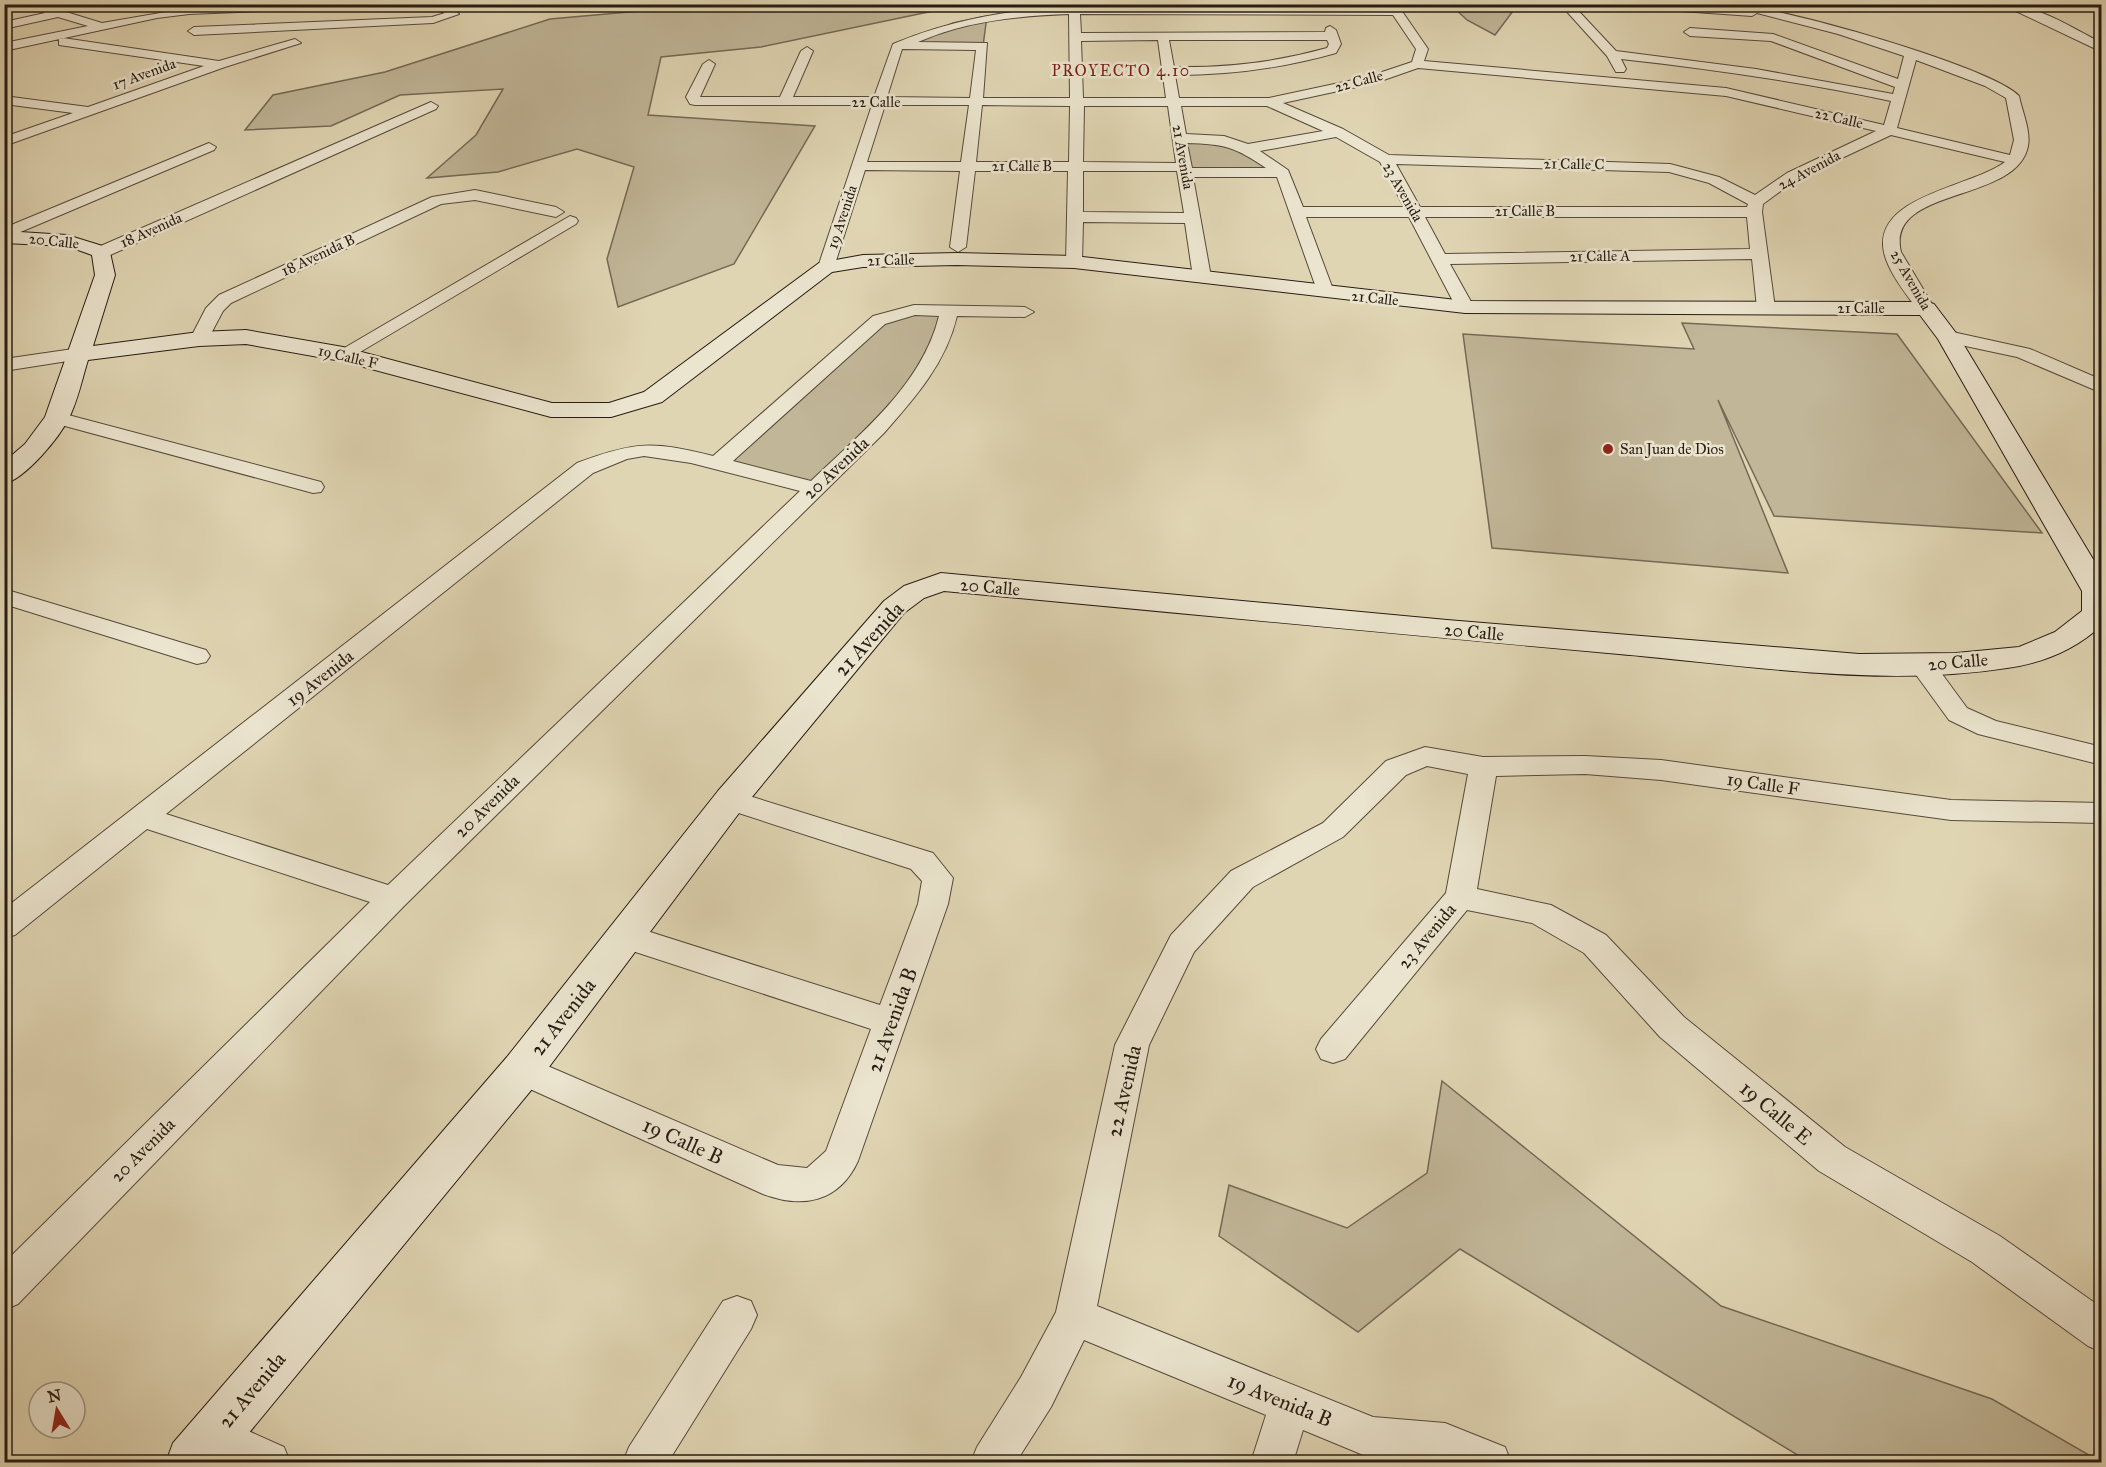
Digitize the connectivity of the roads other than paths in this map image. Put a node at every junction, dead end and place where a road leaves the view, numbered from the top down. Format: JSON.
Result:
{"nodes":[{"id":1,"x":26,"y":4,"type":"edge"},
{"id":2,"x":355,"y":4,"type":"edge"},
{"id":3,"x":424,"y":4,"type":"edge"},
{"id":4,"x":1565,"y":4,"type":"edge"},
{"id":5,"x":1624,"y":4,"type":"edge"},
{"id":6,"x":1734,"y":4,"type":"edge"},
{"id":7,"x":2006,"y":4,"type":"edge"},
{"id":8,"x":1667,"y":7,"type":"junction"},
{"id":9,"x":1074,"y":8,"type":"edge"},
{"id":10,"x":1156,"y":8,"type":"edge"},
{"id":11,"x":1246,"y":8,"type":"edge"},
{"id":12,"x":1320,"y":8,"type":"edge"},
{"id":13,"x":1394,"y":8,"type":"edge"},
{"id":14,"x":58,"y":13,"type":"junction"},
{"id":15,"x":1772,"y":15,"type":"junction"},
{"id":16,"x":124,"y":22,"type":"junction"},
{"id":17,"x":4,"y":26,"type":"edge"},
{"id":18,"x":103,"y":26,"type":"junction"},
{"id":19,"x":159,"y":27,"type":"dead end"},
{"id":20,"x":1690,"y":32,"type":"junction"},
{"id":21,"x":1332,"y":36,"type":"junction"},
{"id":22,"x":1076,"y":37,"type":"junction"},
{"id":23,"x":1163,"y":37,"type":"junction"},
{"id":24,"x":41,"y":39,"type":"junction"},
{"id":25,"x":4,"y":47,"type":"edge"},
{"id":26,"x":897,"y":47,"type":"junction"},
{"id":27,"x":2102,"y":48,"type":"edge"},
{"id":28,"x":807,"y":51,"type":"dead end"},
{"id":29,"x":1612,"y":54,"type":"junction"},
{"id":30,"x":1911,"y":54,"type":"junction"},
{"id":31,"x":1307,"y":58,"type":"junction"},
{"id":32,"x":221,"y":64,"type":"junction"},
{"id":33,"x":709,"y":64,"type":"dead end"},
{"id":34,"x":1417,"y":64,"type":"junction"},
{"id":35,"x":1328,"y":65,"type":"dead end"},
{"id":36,"x":1721,"y":66,"type":"junction"},
{"id":37,"x":1169,"y":71,"type":"junction"},
{"id":38,"x":1349,"y":72,"type":"dead end"},
{"id":39,"x":1370,"y":80,"type":"junction"},
{"id":40,"x":1628,"y":83,"type":"junction"},
{"id":41,"x":1900,"y":92,"type":"junction"},
{"id":42,"x":4,"y":100,"type":"edge"},
{"id":43,"x":977,"y":101,"type":"junction"},
{"id":44,"x":1077,"y":101,"type":"junction"},
{"id":45,"x":1174,"y":101,"type":"junction"},
{"id":46,"x":784,"y":102,"type":"junction"},
{"id":47,"x":879,"y":102,"type":"junction"},
{"id":48,"x":1269,"y":102,"type":"junction"},
{"id":49,"x":431,"y":106,"type":"dead end"},
{"id":50,"x":89,"y":111,"type":"junction"},
{"id":51,"x":1890,"y":130,"type":"junction"},
{"id":52,"x":1338,"y":132,"type":"junction"},
{"id":53,"x":1179,"y":138,"type":"junction"},
{"id":54,"x":4,"y":142,"type":"edge"},
{"id":55,"x":209,"y":147,"type":"dead end"},
{"id":56,"x":1247,"y":149,"type":"junction"},
{"id":57,"x":1386,"y":159,"type":"junction"},
{"id":58,"x":2015,"y":160,"type":"junction"},
{"id":59,"x":859,"y":166,"type":"junction"},
{"id":60,"x":968,"y":166,"type":"junction"},
{"id":61,"x":1076,"y":166,"type":"junction"},
{"id":62,"x":1185,"y":169,"type":"junction"},
{"id":63,"x":1283,"y":173,"type":"junction"},
{"id":64,"x":1755,"y":207,"type":"junction"},
{"id":65,"x":1414,"y":211,"type":"junction"},
{"id":66,"x":1297,"y":212,"type":"junction"},
{"id":67,"x":1076,"y":217,"type":"junction"},
{"id":68,"x":1193,"y":218,"type":"junction"},
{"id":69,"x":4,"y":235,"type":"edge"},
{"id":70,"x":958,"y":248,"type":"dead end"},
{"id":71,"x":102,"y":252,"type":"junction"},
{"id":72,"x":1761,"y":254,"type":"junction"},
{"id":73,"x":1440,"y":259,"type":"junction"},
{"id":74,"x":1074,"y":262,"type":"junction"},
{"id":75,"x":826,"y":267,"type":"junction"},
{"id":76,"x":1202,"y":277,"type":"junction"},
{"id":77,"x":1325,"y":292,"type":"junction"},
{"id":78,"x":1465,"y":307,"type":"junction"},
{"id":79,"x":1766,"y":308,"type":"junction"},
{"id":80,"x":1926,"y":309,"type":"junction"},
{"id":81,"x":949,"y":312,"type":"junction"},
{"id":82,"x":1025,"y":312,"type":"dead end"},
{"id":83,"x":1948,"y":337,"type":"junction"},
{"id":84,"x":199,"y":339,"type":"junction"},
{"id":85,"x":80,"y":354,"type":"junction"},
{"id":86,"x":343,"y":354,"type":"junction"},
{"id":87,"x":4,"y":365,"type":"edge"},
{"id":88,"x":2102,"y":387,"type":"edge"},
{"id":89,"x":611,"y":410,"type":"joint"},
{"id":90,"x":57,"y":418,"type":"junction"},
{"id":91,"x":718,"y":463,"type":"junction"},
{"id":92,"x":4,"y":476,"type":"edge"},
{"id":93,"x":313,"y":487,"type":"dead end"},
{"id":94,"x":813,"y":488,"type":"junction"},
{"id":95,"x":941,"y":582,"type":"joint"},
{"id":96,"x":4,"y":596,"type":"edge"},
{"id":97,"x":197,"y":656,"type":"dead end"},
{"id":98,"x":2007,"y":658,"type":"joint"},
{"id":99,"x":1922,"y":665,"type":"junction"},
{"id":100,"x":1425,"y":756,"type":"joint"},
{"id":101,"x":2102,"y":756,"type":"edge"},
{"id":102,"x":1483,"y":767,"type":"junction"},
{"id":103,"x":730,"y":800,"type":"junction"},
{"id":104,"x":2102,"y":813,"type":"edge"},
{"id":105,"x":144,"y":817,"type":"junction"},
{"id":106,"x":1460,"y":897,"type":"junction"},
{"id":107,"x":393,"y":898,"type":"junction"},
{"id":108,"x":4,"y":926,"type":"edge"},
{"id":109,"x":626,"y":936,"type":"junction"},
{"id":110,"x":892,"y":1022,"type":"junction"},
{"id":111,"x":1333,"y":1049,"type":"dead end"},
{"id":112,"x":522,"y":1070,"type":"junction"},
{"id":113,"x":840,"y":1161,"type":"joint"},
{"id":114,"x":4,"y":1291,"type":"edge"},
{"id":115,"x":737,"y":1315,"type":"dead end"},
{"id":116,"x":1075,"y":1317,"type":"junction"},
{"id":117,"x":2102,"y":1332,"type":"edge"},
{"id":118,"x":1290,"y":1405,"type":"junction"},
{"id":119,"x":202,"y":1449,"type":"edge"},
{"id":120,"x":269,"y":1462,"type":"edge"},
{"id":121,"x":644,"y":1462,"type":"edge"},
{"id":122,"x":992,"y":1462,"type":"edge"},
{"id":123,"x":1272,"y":1462,"type":"edge"},
{"id":124,"x":1490,"y":1462,"type":"edge"}],
"edges":[{"from":1,"to":14,"type":"street"},
{"from":2,"to":16,"type":"street"},
{"from":3,"to":32,"type":"street","name":"17 Avenida"},
{"from":4,"to":29,"type":"street"},
{"from":5,"to":8,"type":"street"},
{"from":6,"to":15,"type":"street"},
{"from":7,"to":27,"type":"street"},
{"from":8,"to":15,"type":"street"},
{"from":8,"to":20,"type":"street"},
{"from":9,"to":10,"type":"street"},
{"from":9,"to":22,"type":"street"},
{"from":9,"to":26,"type":"street"},
{"from":10,"to":11,"type":"street"},
{"from":11,"to":12,"type":"street"},
{"from":12,"to":13,"type":"street"},
{"from":12,"to":21,"type":"street"},
{"from":13,"to":34,"type":"street"},
{"from":14,"to":17,"type":"street"},
{"from":14,"to":18,"type":"street"},
{"from":15,"to":30,"type":"street"},
{"from":16,"to":18,"type":"street"},
{"from":16,"to":19,"type":"street"},
{"from":18,"to":24,"type":"street"},
{"from":20,"to":36,"type":"street"},
{"from":20,"to":41,"type":"street"},
{"from":21,"to":23,"type":"street"},
{"from":21,"to":31,"type":"street"},
{"from":22,"to":23,"type":"street"},
{"from":22,"to":44,"type":"street"},
{"from":23,"to":37,"type":"street","name":"21 Avenida"},
{"from":24,"to":25,"type":"street"},
{"from":24,"to":32,"type":"street"},
{"from":26,"to":43,"type":"street"},
{"from":26,"to":47,"type":"street","name":"19 Avenida"},
{"from":28,"to":46,"type":"street"},
{"from":29,"to":36,"type":"street"},
{"from":29,"to":40,"type":"street"},
{"from":30,"to":41,"type":"street"},
{"from":30,"to":58,"type":"street"},
{"from":31,"to":35,"type":"street"},
{"from":31,"to":37,"type":"street"},
{"from":32,"to":50,"type":"street","name":"17 Avenida"},
{"from":33,"to":46,"type":"street","name":"22 Calle"},
{"from":34,"to":39,"type":"street","name":"22 Calle"},
{"from":34,"to":40,"type":"street","name":"22 Calle"},
{"from":36,"to":41,"type":"street"},
{"from":37,"to":45,"type":"street","name":"21 Avenida"},
{"from":38,"to":39,"type":"street"},
{"from":39,"to":48,"type":"street","name":"22 Calle"},
{"from":40,"to":51,"type":"street","name":"22 Calle"},
{"from":41,"to":51,"type":"street"},
{"from":42,"to":50,"type":"street"},
{"from":43,"to":44,"type":"street","name":"22 Calle"},
{"from":43,"to":47,"type":"street","name":"22 Calle"},
{"from":43,"to":60,"type":"street"},
{"from":44,"to":45,"type":"street","name":"22 Calle"},
{"from":44,"to":61,"type":"street"},
{"from":45,"to":48,"type":"street","name":"22 Calle"},
{"from":45,"to":53,"type":"street","name":"21 Avenida"},
{"from":46,"to":47,"type":"street","name":"22 Calle"},
{"from":47,"to":59,"type":"street","name":"19 Avenida"},
{"from":48,"to":52,"type":"street","name":"23 Avenida"},
{"from":49,"to":71,"type":"street","name":"18 Avenida"},
{"from":50,"to":54,"type":"street","name":"17 Avenida"},
{"from":51,"to":58,"type":"street","name":"22 Calle"},
{"from":51,"to":64,"type":"street","name":"24 Avenida"},
{"from":52,"to":56,"type":"street"},
{"from":52,"to":57,"type":"street","name":"23 Avenida"},
{"from":53,"to":56,"type":"street"},
{"from":53,"to":62,"type":"street","name":"21 Avenida"},
{"from":55,"to":69,"type":"street"},
{"from":56,"to":63,"type":"street"},
{"from":57,"to":64,"type":"street","name":"21 Calle C"},
{"from":57,"to":65,"type":"street","name":"23 Avenida"},
{"from":58,"to":80,"type":"street","name":"25 Avenida"},
{"from":59,"to":60,"type":"street","name":"21 Calle B"},
{"from":59,"to":75,"type":"street","name":"19 Avenida"},
{"from":60,"to":61,"type":"street","name":"21 Calle B"},
{"from":60,"to":70,"type":"street"},
{"from":61,"to":62,"type":"street","name":"21 Calle B"},
{"from":61,"to":67,"type":"street"},
{"from":62,"to":63,"type":"street"},
{"from":62,"to":68,"type":"street","name":"21 Avenida"},
{"from":63,"to":66,"type":"street"},
{"from":64,"to":65,"type":"street","name":"21 Calle B"},
{"from":64,"to":72,"type":"street"},
{"from":65,"to":66,"type":"street","name":"21 Calle B"},
{"from":65,"to":73,"type":"street","name":"23 Avenida"},
{"from":66,"to":77,"type":"street"},
{"from":67,"to":68,"type":"street"},
{"from":67,"to":74,"type":"street"},
{"from":68,"to":76,"type":"street","name":"21 Avenida"},
{"from":69,"to":71,"type":"street","name":"20 Calle"},
{"from":71,"to":85,"type":"street","name":"18 Avenida"},
{"from":72,"to":73,"type":"street","name":"21 Calle A"},
{"from":72,"to":79,"type":"street"},
{"from":73,"to":78,"type":"street","name":"23 Avenida"},
{"from":74,"to":75,"type":"street","name":"21 Calle"},
{"from":74,"to":76,"type":"street","name":"21 Calle"},
{"from":75,"to":89,"type":"street","name":"19 Avenida"},
{"from":76,"to":77,"type":"street","name":"21 Calle"},
{"from":77,"to":78,"type":"street","name":"21 Calle"},
{"from":78,"to":79,"type":"street","name":"21 Calle"},
{"from":79,"to":80,"type":"street","name":"21 Calle"},
{"from":80,"to":83,"type":"street","name":"25 Avenida"},
{"from":81,"to":82,"type":"street"},
{"from":81,"to":91,"type":"street"},
{"from":81,"to":94,"type":"street","name":"20 Avenida"},
{"from":83,"to":88,"type":"street"},
{"from":83,"to":98,"type":"street","name":"25 Avenida"},
{"from":84,"to":85,"type":"street","name":"19 Calle F"},
{"from":84,"to":86,"type":"street","name":"19 Calle F"},
{"from":84,"to":86,"type":"street","name":"18 Avenida B"},
{"from":85,"to":87,"type":"street"},
{"from":85,"to":90,"type":"street","name":"18 Avenida"},
{"from":86,"to":89,"type":"street","name":"19 Calle F"},
{"from":90,"to":92,"type":"street","name":"18 Avenida"},
{"from":90,"to":93,"type":"street"},
{"from":91,"to":94,"type":"street"},
{"from":91,"to":105,"type":"street","name":"19 Avenida"},
{"from":94,"to":107,"type":"street","name":"20 Avenida"},
{"from":95,"to":99,"type":"street","name":"20 Calle"},
{"from":95,"to":103,"type":"street","name":"21 Avenida"},
{"from":96,"to":97,"type":"street"},
{"from":98,"to":99,"type":"street","name":"20 Calle"},
{"from":99,"to":101,"type":"street"},
{"from":100,"to":102,"type":"street","name":"19 Calle F"},
{"from":100,"to":116,"type":"street","name":"22 Avenida"},
{"from":102,"to":104,"type":"street","name":"19 Calle F"},
{"from":102,"to":106,"type":"street","name":"23 Avenida"},
{"from":103,"to":109,"type":"street","name":"21 Avenida"},
{"from":103,"to":110,"type":"street","name":"21 Avenida B"},
{"from":105,"to":107,"type":"street"},
{"from":105,"to":108,"type":"street","name":"19 Avenida"},
{"from":106,"to":111,"type":"street","name":"23 Avenida"},
{"from":106,"to":117,"type":"street","name":"19 Calle E"},
{"from":107,"to":114,"type":"street","name":"20 Avenida"},
{"from":109,"to":110,"type":"street"},
{"from":109,"to":112,"type":"street","name":"21 Avenida"},
{"from":110,"to":113,"type":"street","name":"21 Avenida B"},
{"from":112,"to":113,"type":"street","name":"19 Calle B"},
{"from":112,"to":119,"type":"street","name":"21 Avenida"},
{"from":115,"to":121,"type":"street"},
{"from":116,"to":118,"type":"street","name":"19 Avenida B"},
{"from":116,"to":122,"type":"street","name":"22 Avenida"},
{"from":118,"to":123,"type":"street"},
{"from":118,"to":124,"type":"street","name":"19 Avenida B"},
{"from":119,"to":120,"type":"street"}]}
